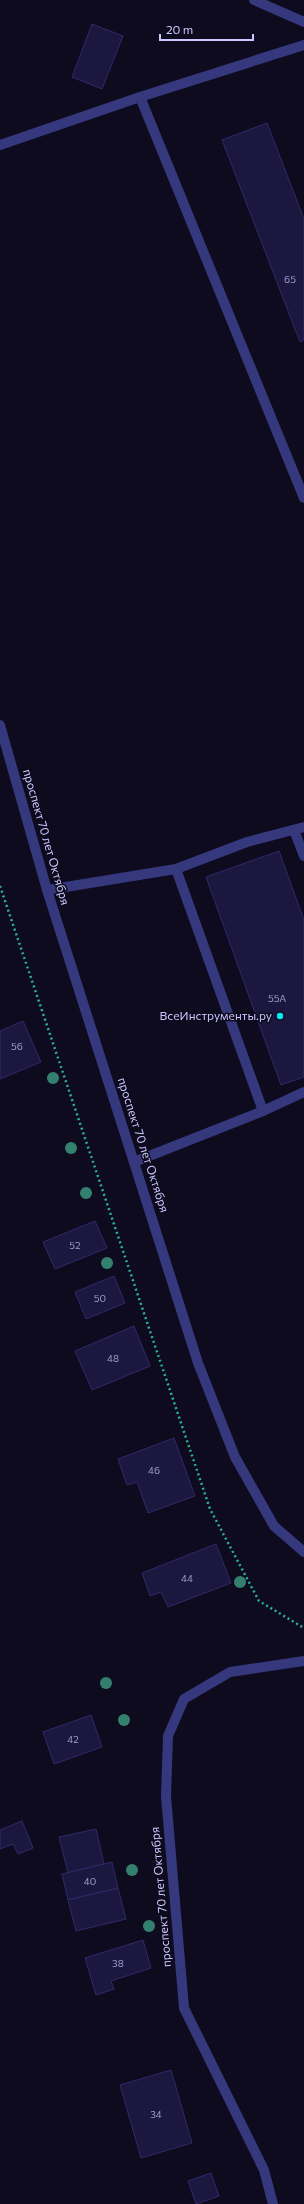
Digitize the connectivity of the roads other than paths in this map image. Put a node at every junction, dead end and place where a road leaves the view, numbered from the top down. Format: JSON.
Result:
{"nodes":[{"id":1,"x":254,"y":0,"type":"edge"},
{"id":2,"x":304,"y":22,"type":"edge"},
{"id":3,"x":304,"y":45,"type":"edge"},
{"id":4,"x":140,"y":97,"type":"junction"},
{"id":5,"x":0,"y":145,"type":"edge"},
{"id":6,"x":304,"y":498,"type":"edge"},
{"id":7,"x":0,"y":725,"type":"edge"},
{"id":8,"x":304,"y":827,"type":"edge"},
{"id":9,"x":294,"y":830,"type":"junction"},
{"id":10,"x":304,"y":856,"type":"edge"},
{"id":11,"x":176,"y":869,"type":"junction"},
{"id":12,"x":47,"y":890,"type":"junction"},
{"id":13,"x":304,"y":1092,"type":"edge"},
{"id":14,"x":263,"y":1111,"type":"junction"},
{"id":15,"x":134,"y":1162,"type":"junction"},
{"id":16,"x":304,"y":1552,"type":"edge"},
{"id":17,"x":304,"y":1661,"type":"edge"},
{"id":18,"x":273,"y":2204,"type":"edge"}],
"edges":[{"from":1,"to":2,"type":"street"},
{"from":3,"to":4,"type":"street"},
{"from":4,"to":5,"type":"street"},
{"from":4,"to":6,"type":"street"},
{"from":7,"to":12,"type":"street","name":"проспект 70 лет Октября"},
{"from":8,"to":9,"type":"street"},
{"from":9,"to":10,"type":"street"},
{"from":9,"to":11,"type":"street"},
{"from":11,"to":12,"type":"street"},
{"from":11,"to":14,"type":"street"},
{"from":12,"to":15,"type":"street","name":"проспект 70 лет Октября"},
{"from":13,"to":14,"type":"street"},
{"from":14,"to":15,"type":"street"},
{"from":15,"to":16,"type":"street","name":"проспект 70 лет Октября"},
{"from":17,"to":18,"type":"street","name":"проспект 70 лет Октября"}]}
